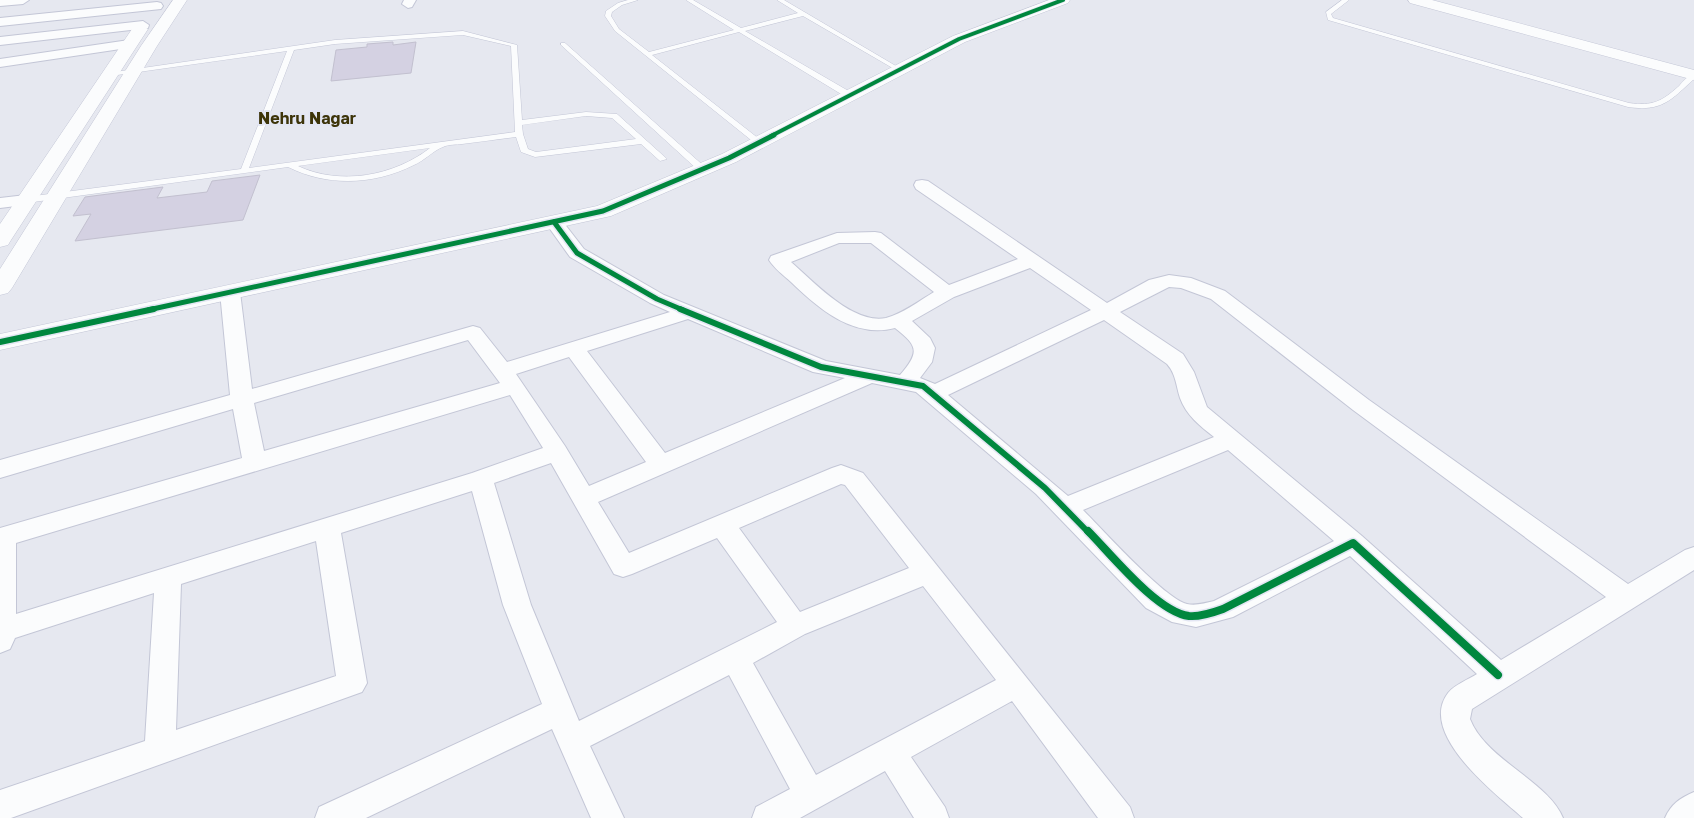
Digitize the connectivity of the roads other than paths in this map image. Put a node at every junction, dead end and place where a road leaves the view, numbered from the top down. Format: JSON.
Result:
{"nodes":[{"id":1,"x":23,"y":0,"type":"edge"},
{"id":2,"x":180,"y":0,"type":"edge"},
{"id":3,"x":635,"y":0,"type":"edge"},
{"id":4,"x":689,"y":0,"type":"edge"},
{"id":5,"x":780,"y":0,"type":"edge"},
{"id":6,"x":1063,"y":0,"type":"edge"},
{"id":7,"x":1346,"y":0,"type":"edge"},
{"id":8,"x":1415,"y":0,"type":"edge"},
{"id":9,"x":1438,"y":0,"type":"edge"},
{"id":10,"x":0,"y":2,"type":"edge"},
{"id":11,"x":159,"y":3,"type":"edge"},
{"id":12,"x":803,"y":14,"type":"junction"},
{"id":13,"x":0,"y":22,"type":"edge"},
{"id":14,"x":143,"y":25,"type":"junction"},
{"id":15,"x":740,"y":30,"type":"junction"},
{"id":16,"x":0,"y":41,"type":"edge"},
{"id":17,"x":129,"y":44,"type":"junction"},
{"id":18,"x":563,"y":44,"type":"dead end"},
{"id":19,"x":291,"y":48,"type":"junction"},
{"id":20,"x":647,"y":54,"type":"junction"},
{"id":21,"x":0,"y":63,"type":"edge"},
{"id":22,"x":1694,"y":68,"type":"edge"},
{"id":23,"x":898,"y":69,"type":"junction"},
{"id":24,"x":135,"y":70,"type":"junction"},
{"id":25,"x":110,"y":74,"type":"junction"},
{"id":26,"x":1694,"y":75,"type":"edge"},
{"id":27,"x":849,"y":95,"type":"junction"},
{"id":28,"x":518,"y":123,"type":"junction"},
{"id":29,"x":519,"y":134,"type":"junction"},
{"id":30,"x":642,"y":141,"type":"junction"},
{"id":31,"x":759,"y":142,"type":"junction"},
{"id":32,"x":442,"y":144,"type":"junction"},
{"id":33,"x":663,"y":159,"type":"dead end"},
{"id":34,"x":287,"y":165,"type":"junction"},
{"id":35,"x":702,"y":169,"type":"junction"},
{"id":36,"x":244,"y":171,"type":"junction"},
{"id":37,"x":922,"y":185,"type":"dead end"},
{"id":38,"x":58,"y":196,"type":"junction"},
{"id":39,"x":26,"y":200,"type":"junction"},
{"id":40,"x":0,"y":203,"type":"edge"},
{"id":41,"x":554,"y":222,"type":"junction"},
{"id":42,"x":0,"y":240,"type":"edge"},
{"id":43,"x":1033,"y":260,"type":"junction"},
{"id":44,"x":0,"y":288,"type":"edge"},
{"id":45,"x":230,"y":292,"type":"junction"},
{"id":46,"x":947,"y":293,"type":"junction"},
{"id":47,"x":1106,"y":311,"type":"junction"},
{"id":48,"x":689,"y":312,"type":"junction"},
{"id":49,"x":897,"y":320,"type":"junction"},
{"id":50,"x":0,"y":342,"type":"edge"},
{"id":51,"x":574,"y":349,"type":"junction"},
{"id":52,"x":870,"y":376,"type":"junction"},
{"id":53,"x":509,"y":379,"type":"junction"},
{"id":54,"x":905,"y":382,"type":"junction"},
{"id":55,"x":933,"y":394,"type":"junction"},
{"id":56,"x":242,"y":399,"type":"junction"},
{"id":57,"x":1232,"y":439,"type":"junction"},
{"id":58,"x":557,"y":452,"type":"junction"},
{"id":59,"x":255,"y":463,"type":"junction"},
{"id":60,"x":661,"y":465,"type":"junction"},
{"id":61,"x":0,"y":469,"type":"edge"},
{"id":62,"x":481,"y":479,"type":"junction"},
{"id":63,"x":583,"y":498,"type":"junction"},
{"id":64,"x":1064,"y":508,"type":"junction"},
{"id":65,"x":722,"y":525,"type":"junction"},
{"id":66,"x":327,"y":528,"type":"junction"},
{"id":67,"x":1,"y":538,"type":"edge"},
{"id":68,"x":1353,"y":543,"type":"junction"},
{"id":69,"x":1694,"y":557,"type":"edge"},
{"id":70,"x":928,"y":572,"type":"junction"},
{"id":71,"x":168,"y":578,"type":"junction"},
{"id":72,"x":1627,"y":598,"type":"junction"},
{"id":73,"x":795,"y":626,"type":"junction"},
{"id":74,"x":1,"y":636,"type":"edge"},
{"id":75,"x":735,"y":658,"type":"junction"},
{"id":76,"x":1498,"y":675,"type":"junction"},
{"id":77,"x":1016,"y":684,"type":"junction"},
{"id":78,"x":561,"y":710,"type":"junction"},
{"id":79,"x":573,"y":739,"type":"junction"},
{"id":80,"x":160,"y":750,"type":"junction"},
{"id":81,"x":890,"y":751,"type":"junction"},
{"id":82,"x":810,"y":795,"type":"junction"},
{"id":83,"x":0,"y":806,"type":"edge"},
{"id":84,"x":1694,"y":808,"type":"edge"},
{"id":85,"x":331,"y":818,"type":"edge"},
{"id":86,"x":608,"y":818,"type":"edge"},
{"id":87,"x":768,"y":818,"type":"edge"},
{"id":88,"x":933,"y":818,"type":"edge"},
{"id":89,"x":1118,"y":818,"type":"edge"},
{"id":90,"x":1547,"y":818,"type":"edge"},
{"id":91,"x":1681,"y":818,"type":"edge"}],
"edges":[{"from":1,"to":10,"type":"street"},
{"from":2,"to":24,"type":"main road"},
{"from":3,"to":20,"type":"lane"},
{"from":4,"to":15,"type":"lane"},
{"from":5,"to":12,"type":"lane"},
{"from":6,"to":23,"type":"main road"},
{"from":7,"to":26,"type":"lane"},
{"from":8,"to":26,"type":"main road"},
{"from":9,"to":22,"type":"main road"},
{"from":11,"to":13,"type":"street"},
{"from":11,"to":14,"type":"main road"},
{"from":12,"to":15,"type":"lane"},
{"from":12,"to":23,"type":"lane"},
{"from":14,"to":16,"type":"street"},
{"from":14,"to":17,"type":"main road"},
{"from":15,"to":20,"type":"lane"},
{"from":15,"to":27,"type":"lane"},
{"from":17,"to":21,"type":"street"},
{"from":17,"to":25,"type":"main road"},
{"from":18,"to":35,"type":"lane"},
{"from":19,"to":24,"type":"lane"},
{"from":19,"to":28,"type":"lane"},
{"from":19,"to":36,"type":"lane"},
{"from":20,"to":31,"type":"lane"},
{"from":23,"to":27,"type":"main road"},
{"from":24,"to":25,"type":"lane"},
{"from":24,"to":38,"type":"main road"},
{"from":25,"to":39,"type":"main road"},
{"from":27,"to":31,"type":"main road"},
{"from":28,"to":29,"type":"lane"},
{"from":28,"to":30,"type":"lane"},
{"from":29,"to":30,"type":"lane"},
{"from":29,"to":32,"type":"lane"},
{"from":30,"to":33,"type":"lane"},
{"from":31,"to":35,"type":"main road"},
{"from":32,"to":34,"type":"lane"},
{"from":32,"to":34,"type":"lane"},
{"from":34,"to":36,"type":"lane"},
{"from":35,"to":41,"type":"main road"},
{"from":36,"to":38,"type":"lane"},
{"from":37,"to":43,"type":"street"},
{"from":38,"to":39,"type":"lane"},
{"from":38,"to":44,"type":"main road"},
{"from":39,"to":40,"type":"street"},
{"from":39,"to":42,"type":"main road"},
{"from":41,"to":45,"type":"main road"},
{"from":41,"to":48,"type":"street"},
{"from":43,"to":46,"type":"street"},
{"from":43,"to":47,"type":"street"},
{"from":45,"to":50,"type":"main road"},
{"from":45,"to":56,"type":"street"},
{"from":46,"to":49,"type":"street"},
{"from":46,"to":49,"type":"street"},
{"from":47,"to":55,"type":"street"},
{"from":47,"to":57,"type":"street"},
{"from":47,"to":72,"type":"street"},
{"from":48,"to":51,"type":"street"},
{"from":48,"to":52,"type":"street"},
{"from":49,"to":54,"type":"street"},
{"from":51,"to":53,"type":"street"},
{"from":51,"to":60,"type":"street"},
{"from":52,"to":54,"type":"street"},
{"from":52,"to":60,"type":"street"},
{"from":53,"to":56,"type":"street"},
{"from":53,"to":58,"type":"street"},
{"from":53,"to":59,"type":"street"},
{"from":54,"to":55,"type":"street"},
{"from":55,"to":64,"type":"street"},
{"from":56,"to":59,"type":"street"},
{"from":56,"to":61,"type":"street"},
{"from":57,"to":64,"type":"street"},
{"from":57,"to":68,"type":"street"},
{"from":58,"to":62,"type":"street"},
{"from":58,"to":63,"type":"street"},
{"from":59,"to":67,"type":"street"},
{"from":60,"to":63,"type":"street"},
{"from":62,"to":66,"type":"street"},
{"from":62,"to":78,"type":"street"},
{"from":63,"to":65,"type":"street"},
{"from":64,"to":68,"type":"street"},
{"from":65,"to":70,"type":"street"},
{"from":65,"to":73,"type":"street"},
{"from":66,"to":71,"type":"street"},
{"from":66,"to":80,"type":"street"},
{"from":67,"to":74,"type":"street"},
{"from":68,"to":76,"type":"street"},
{"from":69,"to":72,"type":"street"},
{"from":70,"to":73,"type":"street"},
{"from":70,"to":77,"type":"street"},
{"from":71,"to":74,"type":"street"},
{"from":71,"to":80,"type":"street"},
{"from":72,"to":76,"type":"street"},
{"from":73,"to":75,"type":"street"},
{"from":75,"to":79,"type":"street"},
{"from":75,"to":82,"type":"street"},
{"from":76,"to":90,"type":"street"},
{"from":77,"to":81,"type":"street"},
{"from":77,"to":89,"type":"street"},
{"from":78,"to":79,"type":"street"},
{"from":78,"to":85,"type":"street"},
{"from":79,"to":86,"type":"street"},
{"from":80,"to":83,"type":"street"},
{"from":81,"to":82,"type":"street"},
{"from":81,"to":88,"type":"street"},
{"from":82,"to":87,"type":"street"},
{"from":84,"to":91,"type":"street"}]}
